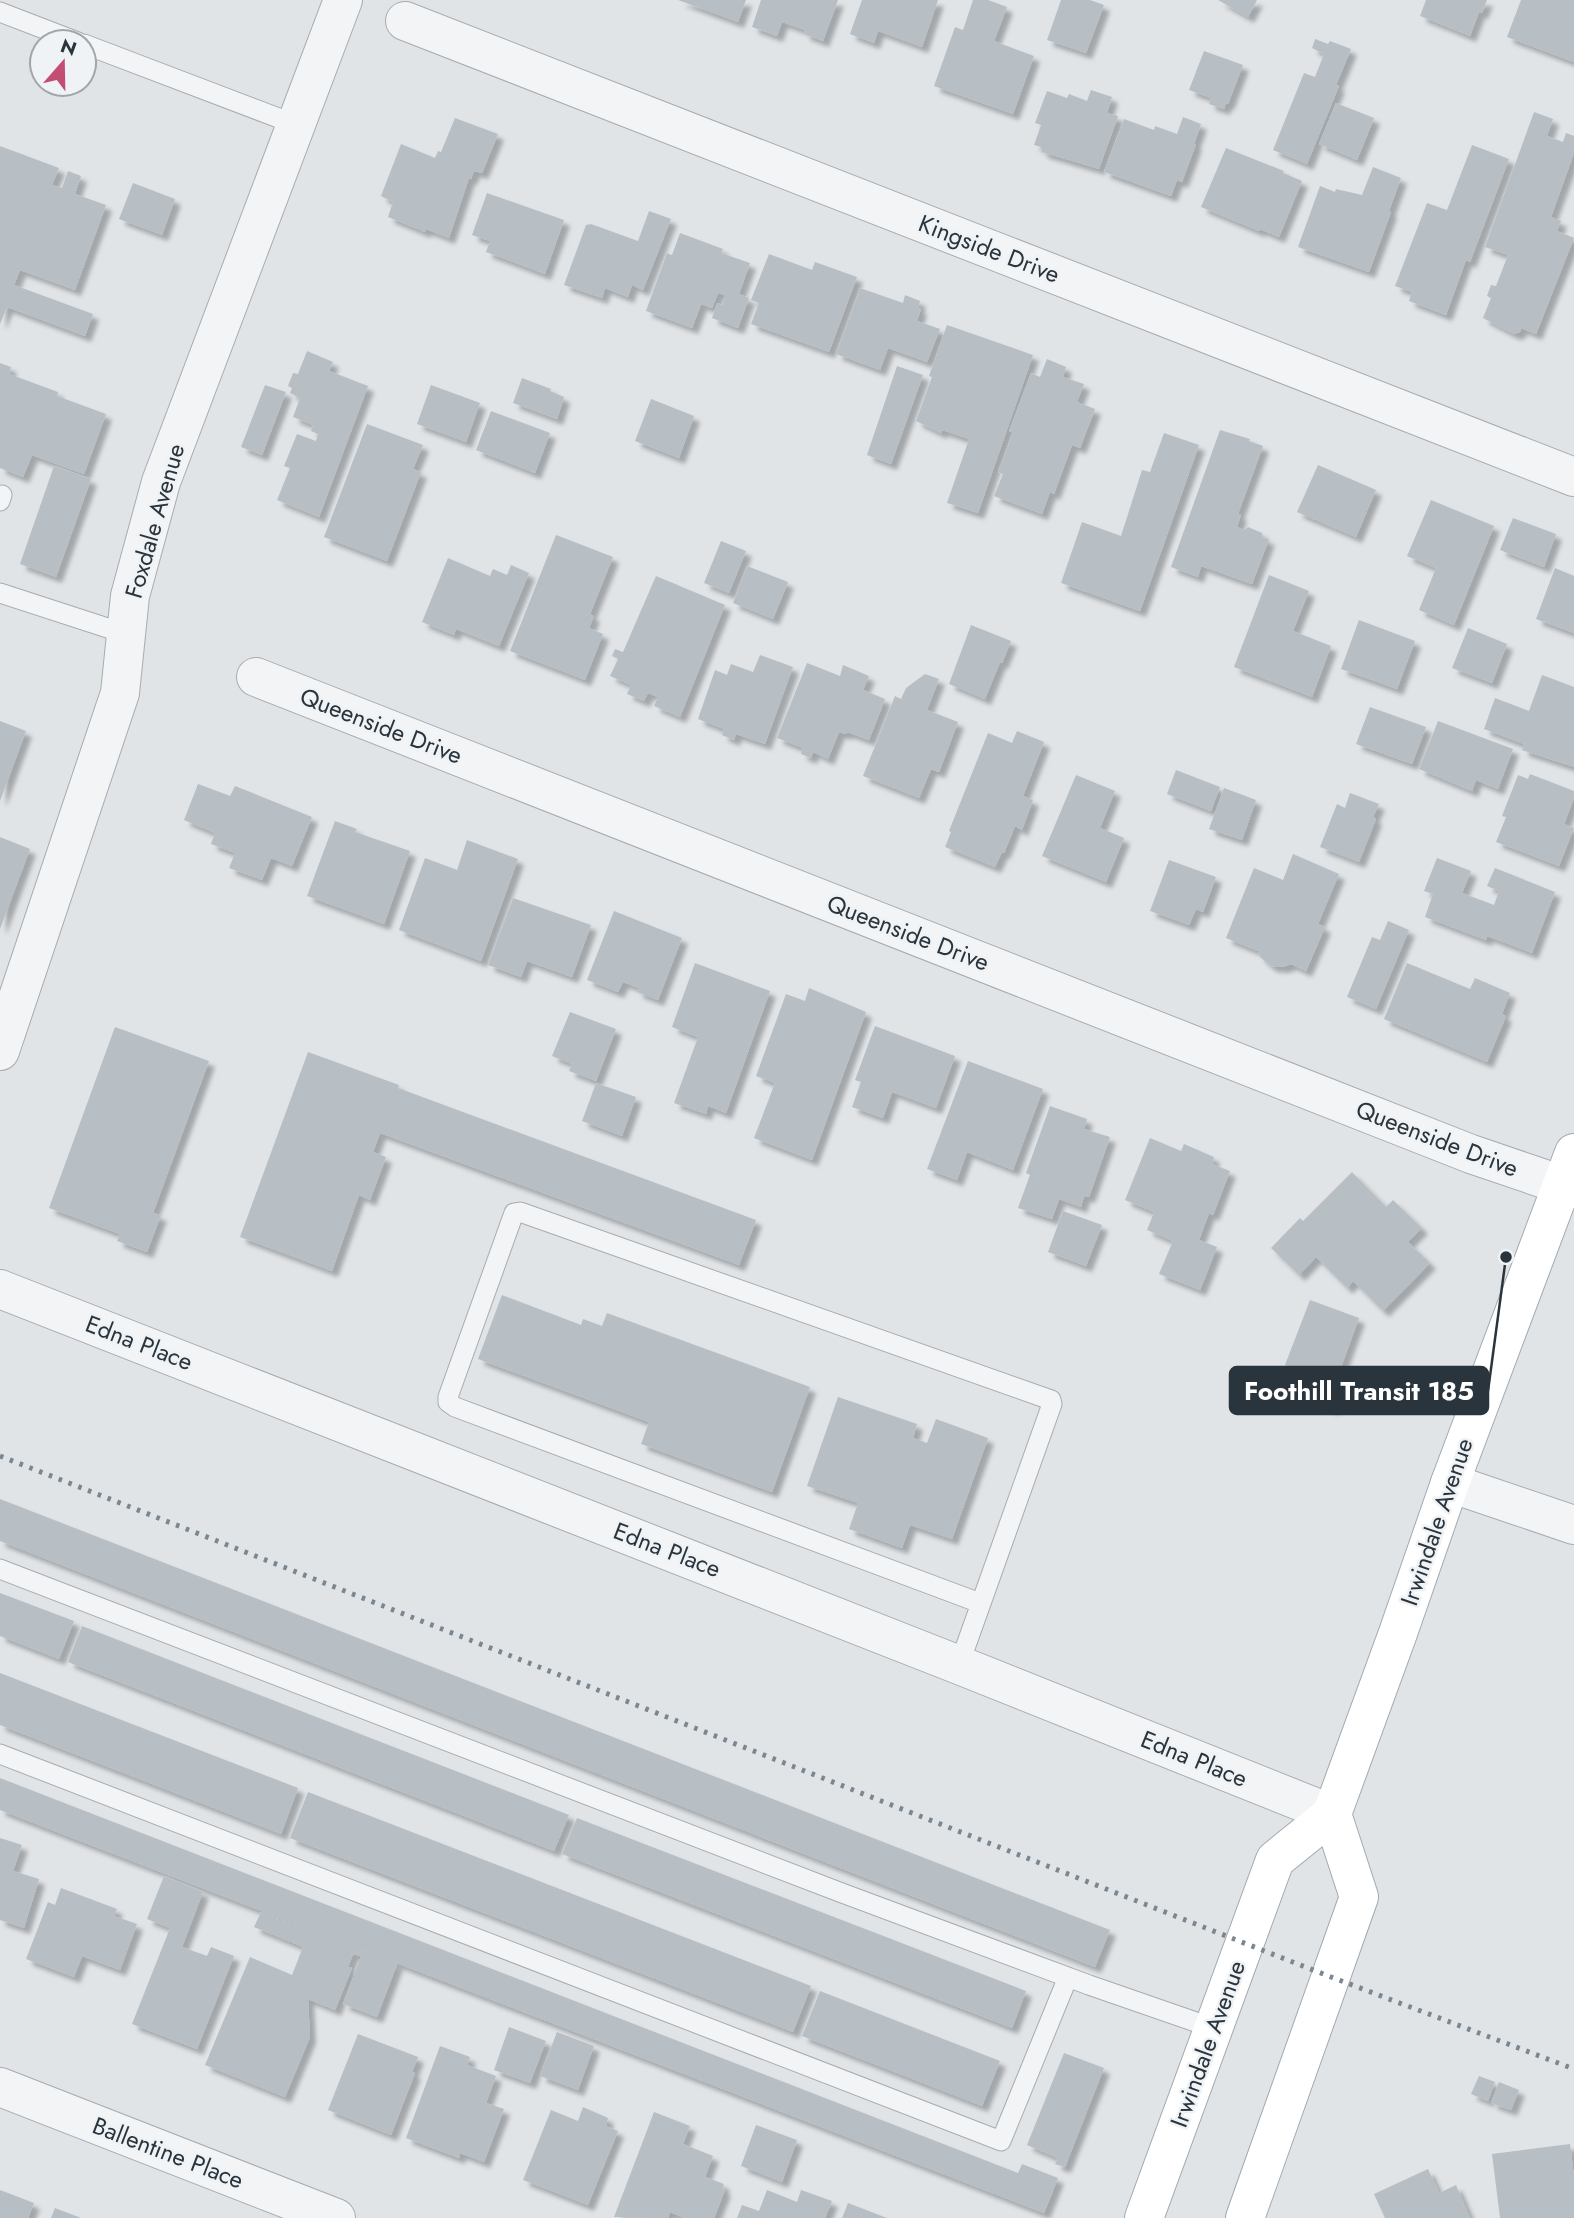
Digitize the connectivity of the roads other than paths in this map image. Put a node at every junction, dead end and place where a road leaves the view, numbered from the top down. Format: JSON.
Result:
{"nodes":[{"id":1,"x":343,"y":0,"type":"edge"},
{"id":2,"x":0,"y":12,"type":"edge"},
{"id":3,"x":405,"y":20,"type":"dead end"},
{"id":4,"x":42,"y":28,"type":"edge"},
{"id":5,"x":98,"y":49,"type":"edge"},
{"id":6,"x":297,"y":125,"type":"junction"},
{"id":7,"x":1574,"y":477,"type":"edge"},
{"id":8,"x":0,"y":593,"type":"edge"},
{"id":9,"x":126,"y":634,"type":"junction"},
{"id":10,"x":256,"y":677,"type":"dead end"},
{"id":11,"x":0,"y":1051,"type":"edge"},
{"id":12,"x":1568,"y":1169,"type":"edge"},
{"id":13,"x":0,"y":1289,"type":"edge"},
{"id":14,"x":1450,"y":1483,"type":"junction"},
{"id":15,"x":1574,"y":1525,"type":"edge"},
{"id":16,"x":0,"y":1569,"type":"edge"},
{"id":17,"x":980,"y":1603,"type":"junction"},
{"id":18,"x":959,"y":1665,"type":"junction"},
{"id":19,"x":0,"y":1754,"type":"edge"},
{"id":20,"x":1332,"y":1814,"type":"junction"},
{"id":21,"x":1069,"y":1977,"type":"junction"},
{"id":22,"x":1213,"y":2028,"type":"junction"},
{"id":23,"x":0,"y":2087,"type":"edge"},
{"id":24,"x":336,"y":2218,"type":"edge"},
{"id":25,"x":1144,"y":2218,"type":"edge"},
{"id":26,"x":1245,"y":2218,"type":"edge"}],
"edges":[{"from":1,"to":6,"type":"street","name":"Foxdale Avenue"},
{"from":2,"to":4,"type":"lane"},
{"from":3,"to":7,"type":"street","name":"Kingside Drive"},
{"from":5,"to":6,"type":"lane"},
{"from":6,"to":9,"type":"street","name":"Foxdale Avenue"},
{"from":8,"to":9,"type":"lane"},
{"from":9,"to":11,"type":"street","name":"Foxdale Avenue"},
{"from":10,"to":12,"type":"street","name":"Queenside Drive"},
{"from":12,"to":14,"type":"main road","name":"Irwindale Avenue"},
{"from":13,"to":18,"type":"street","name":"Edna Place"},
{"from":14,"to":15,"type":"street"},
{"from":14,"to":20,"type":"main road","name":"Irwindale Avenue"},
{"from":16,"to":21,"type":"lane"},
{"from":17,"to":17,"type":"lane"},
{"from":17,"to":18,"type":"lane"},
{"from":18,"to":20,"type":"street","name":"Edna Place"},
{"from":19,"to":21,"type":"lane"},
{"from":20,"to":22,"type":"main road","name":"Irwindale Avenue"},
{"from":20,"to":26,"type":"main road"},
{"from":21,"to":22,"type":"lane"},
{"from":22,"to":25,"type":"main road","name":"Irwindale Avenue"},
{"from":23,"to":24,"type":"street","name":"Ballentine Place"}]}
